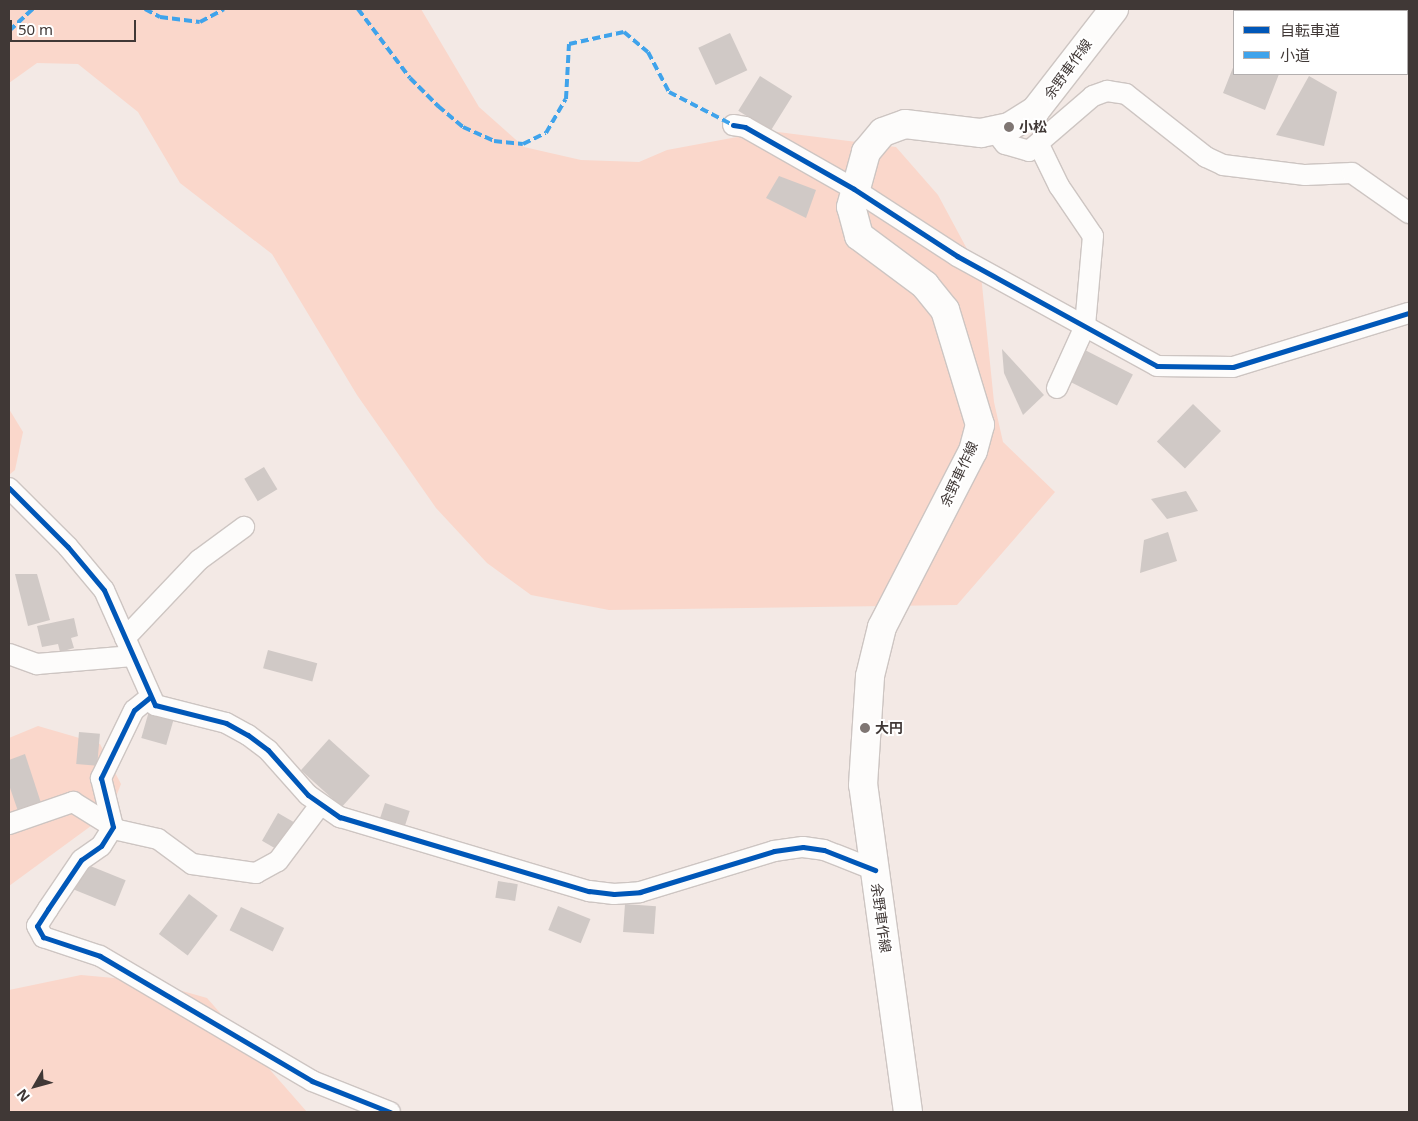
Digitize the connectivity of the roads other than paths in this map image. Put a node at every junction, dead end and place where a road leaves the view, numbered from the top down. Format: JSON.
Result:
{"nodes":[{"id":1,"x":1114,"y":9,"type":"edge"},
{"id":2,"x":733,"y":125,"type":"dead end"},
{"id":3,"x":994,"y":130,"type":"junction"},
{"id":4,"x":1039,"y":145,"type":"junction"},
{"id":5,"x":854,"y":189,"type":"junction"},
{"id":6,"x":1409,"y":213,"type":"edge"},
{"id":7,"x":1409,"y":313,"type":"edge"},
{"id":8,"x":1085,"y":326,"type":"junction"},
{"id":9,"x":1057,"y":388,"type":"dead end"},
{"id":10,"x":9,"y":488,"type":"edge"},
{"id":11,"x":244,"y":527,"type":"dead end"},
{"id":12,"x":129,"y":647,"type":"junction"},
{"id":13,"x":9,"y":654,"type":"edge"},
{"id":14,"x":149,"y":698,"type":"junction"},
{"id":15,"x":320,"y":805,"type":"junction"},
{"id":16,"x":9,"y":824,"type":"edge"},
{"id":17,"x":113,"y":827,"type":"junction"},
{"id":18,"x":875,"y":870,"type":"junction"},
{"id":19,"x":390,"y":1112,"type":"edge"},
{"id":20,"x":908,"y":1112,"type":"edge"}],
"edges":[{"from":1,"to":3,"type":"main road","name":"余野車作線"},
{"from":2,"to":5,"type":"street"},
{"from":3,"to":4,"type":"street"},
{"from":3,"to":5,"type":"main road","name":"余野車作線"},
{"from":4,"to":6,"type":"street"},
{"from":4,"to":8,"type":"street"},
{"from":5,"to":8,"type":"street"},
{"from":5,"to":18,"type":"main road","name":"余野車作線"},
{"from":7,"to":8,"type":"street"},
{"from":8,"to":9,"type":"street"},
{"from":10,"to":12,"type":"street"},
{"from":11,"to":12,"type":"street"},
{"from":12,"to":13,"type":"street"},
{"from":12,"to":14,"type":"street"},
{"from":14,"to":15,"type":"street"},
{"from":14,"to":17,"type":"street"},
{"from":15,"to":17,"type":"street"},
{"from":15,"to":18,"type":"street"},
{"from":16,"to":17,"type":"street"},
{"from":17,"to":19,"type":"street"},
{"from":18,"to":20,"type":"main road","name":"余野車作線"}]}
